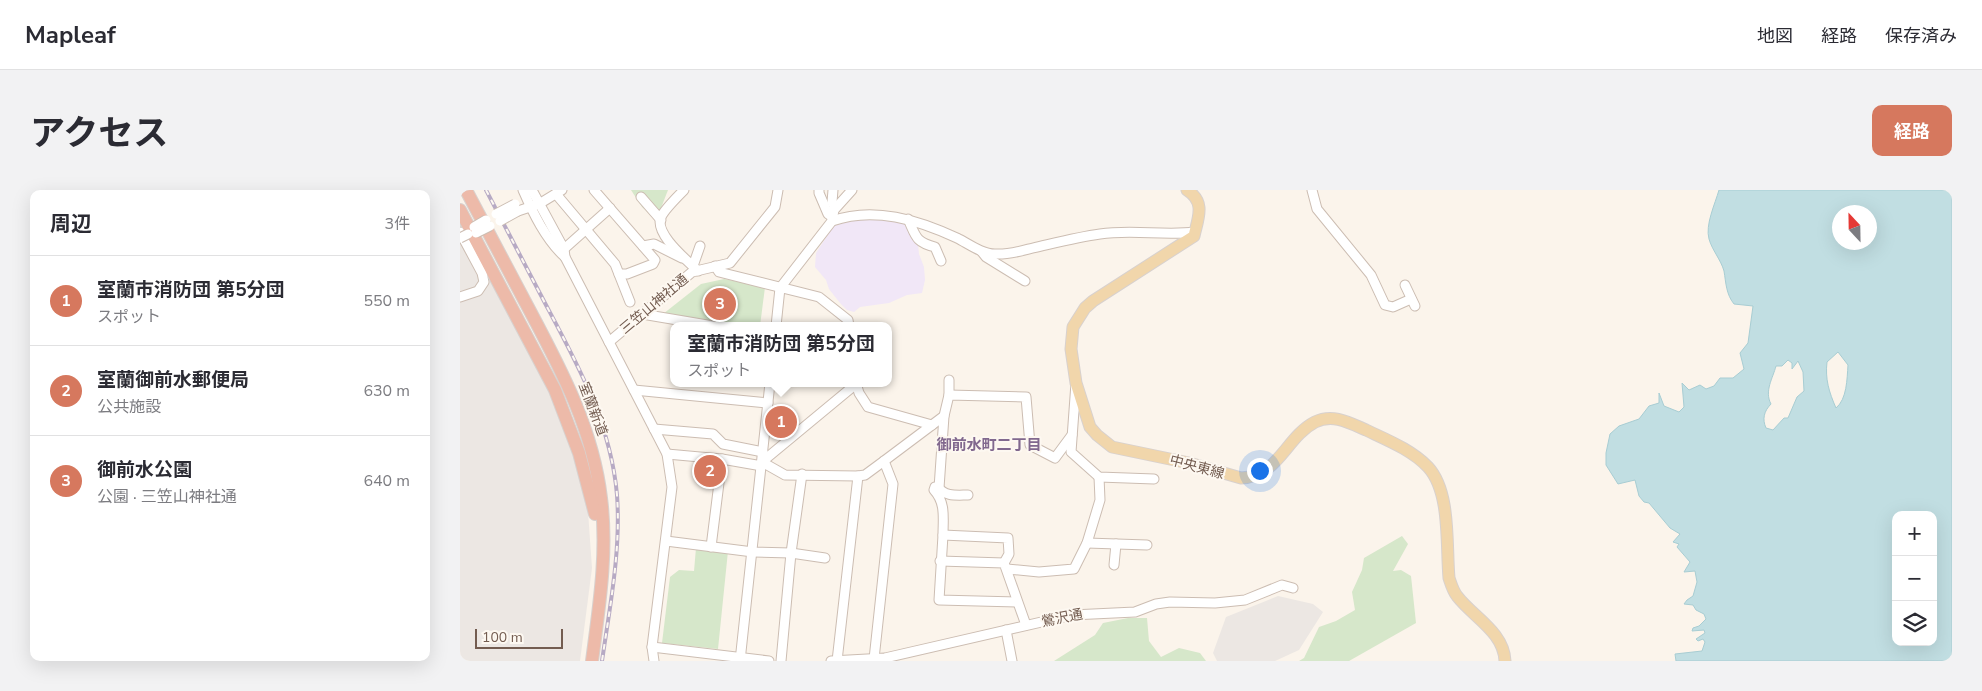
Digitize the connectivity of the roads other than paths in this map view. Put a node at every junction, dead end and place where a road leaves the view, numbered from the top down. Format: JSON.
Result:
{"nodes":[{"id":1,"x":466,"y":190,"type":"edge"},
{"id":2,"x":475,"y":190,"type":"edge"},
{"id":3,"x":523,"y":190,"type":"edge"},
{"id":4,"x":532,"y":190,"type":"edge"},
{"id":5,"x":594,"y":190,"type":"edge"},
{"id":6,"x":684,"y":190,"type":"edge"},
{"id":7,"x":778,"y":190,"type":"edge"},
{"id":8,"x":819,"y":190,"type":"edge"},
{"id":9,"x":833,"y":190,"type":"edge"},
{"id":10,"x":852,"y":190,"type":"edge"},
{"id":11,"x":1187,"y":190,"type":"edge"},
{"id":12,"x":1312,"y":190,"type":"edge"},
{"id":13,"x":559,"y":192,"type":"edge"},
{"id":14,"x":460,"y":193,"type":"edge"},
{"id":15,"x":640,"y":197,"type":"dead end"},
{"id":16,"x":532,"y":204,"type":"junction"},
{"id":17,"x":610,"y":208,"type":"junction"},
{"id":18,"x":460,"y":210,"type":"edge"},
{"id":19,"x":833,"y":215,"type":"junction"},
{"id":20,"x":908,"y":219,"type":"junction"},
{"id":21,"x":492,"y":220,"type":"junction"},
{"id":22,"x":660,"y":220,"type":"junction"},
{"id":23,"x":586,"y":230,"type":"junction"},
{"id":24,"x":1195,"y":232,"type":"junction"},
{"id":25,"x":469,"y":233,"type":"edge"},
{"id":26,"x":643,"y":246,"type":"junction"},
{"id":27,"x":700,"y":246,"type":"dead end"},
{"id":28,"x":980,"y":249,"type":"junction"},
{"id":29,"x":564,"y":253,"type":"junction"},
{"id":30,"x":685,"y":258,"type":"junction"},
{"id":31,"x":941,"y":261,"type":"dead end"},
{"id":32,"x":715,"y":266,"type":"junction"},
{"id":33,"x":695,"y":268,"type":"junction"},
{"id":34,"x":619,"y":274,"type":"junction"},
{"id":35,"x":1025,"y":281,"type":"dead end"},
{"id":36,"x":1405,"y":285,"type":"dead end"},
{"id":37,"x":780,"y":288,"type":"junction"},
{"id":38,"x":460,"y":297,"type":"edge"},
{"id":39,"x":630,"y":302,"type":"dead end"},
{"id":40,"x":642,"y":314,"type":"junction"},
{"id":41,"x":689,"y":322,"type":"edge"},
{"id":42,"x":776,"y":322,"type":"edge"},
{"id":43,"x":849,"y":322,"type":"edge"},
{"id":44,"x":610,"y":342,"type":"junction"},
{"id":45,"x":949,"y":380,"type":"dead end"},
{"id":46,"x":1076,"y":383,"type":"junction"},
{"id":47,"x":770,"y":387,"type":"edge"},
{"id":48,"x":852,"y":387,"type":"edge"},
{"id":49,"x":858,"y":387,"type":"edge"},
{"id":50,"x":634,"y":390,"type":"junction"},
{"id":51,"x":950,"y":395,"type":"junction"},
{"id":52,"x":768,"y":403,"type":"junction"},
{"id":53,"x":944,"y":416,"type":"junction"},
{"id":54,"x":932,"y":425,"type":"junction"},
{"id":55,"x":654,"y":429,"type":"junction"},
{"id":56,"x":1072,"y":435,"type":"junction"},
{"id":57,"x":667,"y":454,"type":"junction"},
{"id":58,"x":722,"y":459,"type":"junction"},
{"id":59,"x":763,"y":460,"type":"junction"},
{"id":60,"x":884,"y":461,"type":"junction"},
{"id":61,"x":802,"y":474,"type":"junction"},
{"id":62,"x":858,"y":476,"type":"junction"},
{"id":63,"x":1099,"y":477,"type":"junction"},
{"id":64,"x":1154,"y":479,"type":"dead end"},
{"id":65,"x":939,"y":488,"type":"junction"},
{"id":66,"x":968,"y":495,"type":"dead end"},
{"id":67,"x":596,"y":514,"type":"junction"},
{"id":68,"x":943,"y":535,"type":"junction"},
{"id":69,"x":666,"y":541,"type":"junction"},
{"id":70,"x":604,"y":544,"type":"junction"},
{"id":71,"x":1087,"y":544,"type":"junction"},
{"id":72,"x":1116,"y":544,"type":"junction"},
{"id":73,"x":1147,"y":545,"type":"dead end"},
{"id":74,"x":711,"y":546,"type":"junction"},
{"id":75,"x":753,"y":552,"type":"junction"},
{"id":76,"x":791,"y":553,"type":"junction"},
{"id":77,"x":825,"y":558,"type":"dead end"},
{"id":78,"x":940,"y":561,"type":"junction"},
{"id":79,"x":1114,"y":565,"type":"dead end"},
{"id":80,"x":1005,"y":566,"type":"junction"},
{"id":81,"x":1293,"y":588,"type":"dead end"},
{"id":82,"x":1017,"y":602,"type":"junction"},
{"id":83,"x":1026,"y":625,"type":"junction"},
{"id":84,"x":1006,"y":630,"type":"junction"},
{"id":85,"x":652,"y":647,"type":"junction"},
{"id":86,"x":740,"y":660,"type":"edge"},
{"id":87,"x":869,"y":660,"type":"edge"},
{"id":88,"x":585,"y":661,"type":"edge"},
{"id":89,"x":592,"y":661,"type":"edge"},
{"id":90,"x":654,"y":661,"type":"edge"},
{"id":91,"x":769,"y":661,"type":"edge"},
{"id":92,"x":781,"y":661,"type":"edge"},
{"id":93,"x":831,"y":661,"type":"edge"},
{"id":94,"x":837,"y":661,"type":"edge"},
{"id":95,"x":1012,"y":661,"type":"edge"},
{"id":96,"x":1505,"y":661,"type":"edge"}],
"edges":[{"from":1,"to":70,"type":"highway","name":"室蘭新道"},
{"from":2,"to":21,"type":"highway"},
{"from":3,"to":16,"type":"street"},
{"from":4,"to":16,"type":"street"},
{"from":5,"to":17,"type":"street"},
{"from":6,"to":22,"type":"street"},
{"from":7,"to":32,"type":"street","name":"三笠山神社通"},
{"from":8,"to":19,"type":"street"},
{"from":9,"to":19,"type":"street"},
{"from":10,"to":19,"type":"street"},
{"from":11,"to":24,"type":"main road"},
{"from":12,"to":36,"type":"street"},
{"from":13,"to":16,"type":"street"},
{"from":13,"to":23,"type":"street"},
{"from":14,"to":67,"type":"highway","name":"室蘭新道"},
{"from":15,"to":22,"type":"street"},
{"from":16,"to":21,"type":"street","bridge":true},
{"from":16,"to":29,"type":"street"},
{"from":17,"to":23,"type":"street"},
{"from":17,"to":26,"type":"street"},
{"from":18,"to":25,"type":"highway"},
{"from":19,"to":20,"type":"street"},
{"from":19,"to":37,"type":"street"},
{"from":20,"to":28,"type":"street"},
{"from":20,"to":31,"type":"street"},
{"from":21,"to":25,"type":"street","bridge":true},
{"from":21,"to":70,"type":"highway"},
{"from":22,"to":30,"type":"street"},
{"from":23,"to":29,"type":"street"},
{"from":23,"to":34,"type":"street"},
{"from":24,"to":28,"type":"street"},
{"from":24,"to":46,"type":"main road","name":"中央東線"},
{"from":25,"to":38,"type":"street"},
{"from":25,"to":67,"type":"highway"},
{"from":26,"to":30,"type":"street"},
{"from":26,"to":34,"type":"street"},
{"from":27,"to":33,"type":"street"},
{"from":28,"to":35,"type":"street"},
{"from":29,"to":44,"type":"street"},
{"from":30,"to":33,"type":"street"},
{"from":32,"to":33,"type":"street","name":"三笠山神社通"},
{"from":32,"to":37,"type":"street"},
{"from":33,"to":40,"type":"street","name":"三笠山神社通"},
{"from":34,"to":39,"type":"street"},
{"from":37,"to":42,"type":"street"},
{"from":37,"to":43,"type":"street"},
{"from":40,"to":41,"type":"street"},
{"from":40,"to":44,"type":"street","name":"三笠山神社通"},
{"from":44,"to":50,"type":"street"},
{"from":45,"to":51,"type":"street"},
{"from":46,"to":56,"type":"street"},
{"from":46,"to":96,"type":"main road","name":"中央東線"},
{"from":47,"to":52,"type":"street"},
{"from":48,"to":59,"type":"street"},
{"from":49,"to":54,"type":"street"},
{"from":50,"to":52,"type":"street"},
{"from":50,"to":55,"type":"street"},
{"from":51,"to":53,"type":"street"},
{"from":51,"to":56,"type":"street"},
{"from":52,"to":59,"type":"street"},
{"from":53,"to":54,"type":"street"},
{"from":53,"to":65,"type":"street"},
{"from":54,"to":60,"type":"street"},
{"from":55,"to":57,"type":"street"},
{"from":55,"to":59,"type":"street"},
{"from":56,"to":63,"type":"street"},
{"from":57,"to":58,"type":"street"},
{"from":57,"to":69,"type":"street"},
{"from":58,"to":59,"type":"street"},
{"from":58,"to":74,"type":"street"},
{"from":59,"to":61,"type":"street"},
{"from":59,"to":75,"type":"street"},
{"from":60,"to":62,"type":"street"},
{"from":60,"to":87,"type":"street"},
{"from":61,"to":62,"type":"street"},
{"from":61,"to":76,"type":"street"},
{"from":62,"to":94,"type":"street"},
{"from":63,"to":64,"type":"street"},
{"from":63,"to":71,"type":"street"},
{"from":65,"to":66,"type":"street"},
{"from":65,"to":68,"type":"street"},
{"from":67,"to":88,"type":"highway","name":"室蘭新道"},
{"from":68,"to":78,"type":"street"},
{"from":68,"to":80,"type":"street"},
{"from":69,"to":74,"type":"street"},
{"from":69,"to":85,"type":"street"},
{"from":70,"to":89,"type":"highway","name":"室蘭新道"},
{"from":71,"to":72,"type":"street"},
{"from":71,"to":80,"type":"street"},
{"from":72,"to":73,"type":"street"},
{"from":72,"to":79,"type":"street"},
{"from":74,"to":75,"type":"street"},
{"from":75,"to":76,"type":"street"},
{"from":75,"to":86,"type":"street"},
{"from":76,"to":77,"type":"street"},
{"from":76,"to":92,"type":"street"},
{"from":78,"to":80,"type":"street"},
{"from":78,"to":82,"type":"street"},
{"from":80,"to":82,"type":"street"},
{"from":81,"to":83,"type":"street","name":"鶯沢通"},
{"from":82,"to":83,"type":"street"},
{"from":83,"to":84,"type":"street","name":"鶯沢通"},
{"from":84,"to":87,"type":"street","name":"鶯沢通"},
{"from":84,"to":95,"type":"street"},
{"from":85,"to":86,"type":"street"},
{"from":85,"to":90,"type":"street"},
{"from":86,"to":91,"type":"street"},
{"from":87,"to":94,"type":"street","name":"鶯沢通"},
{"from":93,"to":94,"type":"street","name":"鶯沢通"}]}
